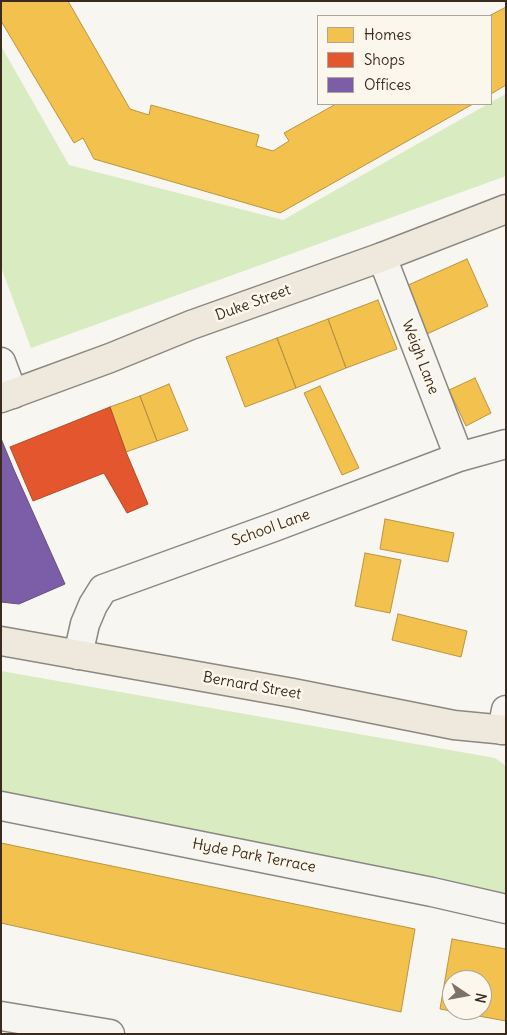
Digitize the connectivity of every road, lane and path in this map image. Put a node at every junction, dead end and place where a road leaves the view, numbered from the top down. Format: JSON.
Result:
{"nodes":[{"id":1,"x":506,"y":209,"type":"edge"},
{"id":2,"x":382,"y":257,"type":"junction"},
{"id":3,"x":1,"y":362,"type":"edge"},
{"id":4,"x":7,"y":396,"type":"edge"},
{"id":5,"x":506,"y":444,"type":"edge"},
{"id":6,"x":459,"y":457,"type":"junction"},
{"id":7,"x":1,"y":641,"type":"edge"},
{"id":8,"x":78,"y":655,"type":"junction"},
{"id":9,"x":505,"y":724,"type":"edge"},
{"id":10,"x":1,"y":806,"type":"edge"},
{"id":11,"x":506,"y":908,"type":"edge"},
{"id":12,"x":1,"y":1016,"type":"edge"},
{"id":13,"x":110,"y":1034,"type":"edge"}],
"edges":[{"from":1,"to":2,"type":"main road","name":"Duke Street"},
{"from":2,"to":4,"type":"main road","name":"Duke Street"},
{"from":2,"to":6,"type":"street","name":"Weigh Lane"},
{"from":3,"to":4,"type":"street"},
{"from":5,"to":6,"type":"street","name":"School Lane"},
{"from":6,"to":8,"type":"street","name":"School Lane"},
{"from":7,"to":8,"type":"main road","name":"Bernard Street"},
{"from":8,"to":9,"type":"main road","name":"Bernard Street"},
{"from":10,"to":11,"type":"street","name":"Hyde Park Terrace"},
{"from":12,"to":13,"type":"street"}]}
